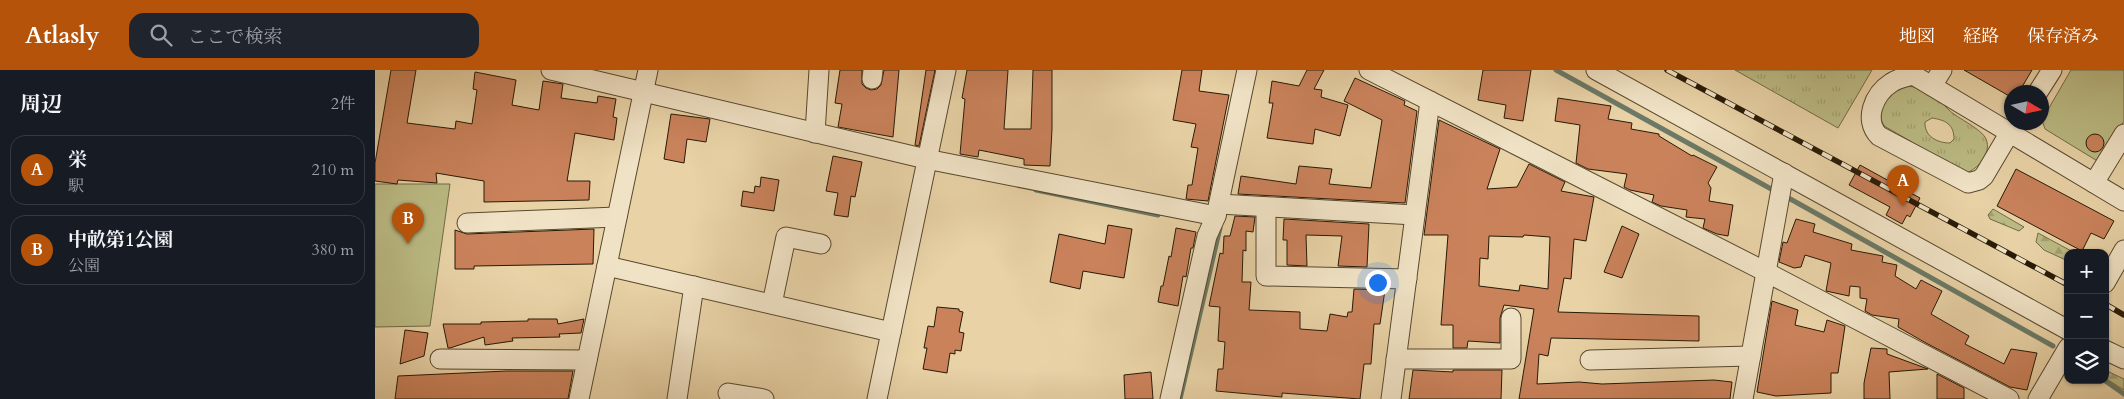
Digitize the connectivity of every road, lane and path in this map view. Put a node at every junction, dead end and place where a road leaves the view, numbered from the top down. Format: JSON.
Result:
{"nodes":[{"id":1,"x":551,"y":70,"type":"edge"},
{"id":2,"x":648,"y":70,"type":"edge"},
{"id":3,"x":819,"y":70,"type":"edge"},
{"id":4,"x":946,"y":70,"type":"edge"},
{"id":5,"x":1247,"y":70,"type":"edge"},
{"id":6,"x":1369,"y":70,"type":"edge"},
{"id":7,"x":1596,"y":70,"type":"edge"},
{"id":8,"x":1942,"y":70,"type":"edge"},
{"id":9,"x":2052,"y":70,"type":"edge"},
{"id":10,"x":1909,"y":72,"type":"edge"},
{"id":11,"x":2042,"y":85,"type":"edge"},
{"id":12,"x":1932,"y":86,"type":"junction"},
{"id":13,"x":644,"y":92,"type":"junction"},
{"id":14,"x":1430,"y":100,"type":"junction"},
{"id":15,"x":2004,"y":124,"type":"edge"},
{"id":16,"x":2013,"y":130,"type":"edge"},
{"id":17,"x":2016,"y":130,"type":"edge"},
{"id":18,"x":815,"y":133,"type":"junction"},
{"id":19,"x":2124,"y":134,"type":"edge"},
{"id":20,"x":926,"y":159,"type":"junction"},
{"id":21,"x":1783,"y":173,"type":"junction"},
{"id":22,"x":2095,"y":183,"type":"junction"},
{"id":23,"x":2124,"y":201,"type":"edge"},
{"id":24,"x":1266,"y":207,"type":"junction"},
{"id":25,"x":1217,"y":210,"type":"junction"},
{"id":26,"x":1415,"y":215,"type":"junction"},
{"id":27,"x":617,"y":217,"type":"junction"},
{"id":28,"x":467,"y":224,"type":"dead end"},
{"id":29,"x":821,"y":244,"type":"dead end"},
{"id":30,"x":2124,"y":250,"type":"edge"},
{"id":31,"x":613,"y":267,"type":"junction"},
{"id":32,"x":1766,"y":272,"type":"junction"},
{"id":33,"x":2109,"y":276,"type":"edge"},
{"id":34,"x":1407,"y":279,"type":"junction"},
{"id":35,"x":694,"y":286,"type":"junction"},
{"id":36,"x":772,"y":304,"type":"junction"},
{"id":37,"x":1511,"y":318,"type":"dead end"},
{"id":38,"x":2064,"y":328,"type":"edge"},
{"id":39,"x":891,"y":332,"type":"junction"},
{"id":40,"x":2109,"y":352,"type":"edge"},
{"id":41,"x":2064,"y":355,"type":"edge"},
{"id":42,"x":1751,"y":356,"type":"junction"},
{"id":43,"x":440,"y":359,"type":"dead end"},
{"id":44,"x":1396,"y":359,"type":"junction"},
{"id":45,"x":587,"y":360,"type":"junction"},
{"id":46,"x":1590,"y":360,"type":"dead end"},
{"id":47,"x":2124,"y":360,"type":"edge"},
{"id":48,"x":728,"y":393,"type":"dead end"},
{"id":49,"x":579,"y":399,"type":"edge"},
{"id":50,"x":677,"y":399,"type":"edge"},
{"id":51,"x":764,"y":399,"type":"edge"},
{"id":52,"x":877,"y":399,"type":"edge"},
{"id":53,"x":1170,"y":399,"type":"edge"},
{"id":54,"x":1391,"y":399,"type":"edge"},
{"id":55,"x":1743,"y":399,"type":"edge"},
{"id":56,"x":2009,"y":399,"type":"edge"},
{"id":57,"x":2039,"y":399,"type":"edge"}],
"edges":[{"from":1,"to":13,"type":"street"},
{"from":2,"to":13,"type":"street"},
{"from":3,"to":18,"type":"street"},
{"from":4,"to":20,"type":"street"},
{"from":5,"to":25,"type":"street"},
{"from":6,"to":14,"type":"street"},
{"from":7,"to":21,"type":"street"},
{"from":8,"to":12,"type":"street"},
{"from":9,"to":11,"type":"street"},
{"from":10,"to":12,"type":"street"},
{"from":10,"to":16,"type":"street"},
{"from":12,"to":15,"type":"street"},
{"from":13,"to":18,"type":"street"},
{"from":13,"to":27,"type":"street"},
{"from":14,"to":26,"type":"street"},
{"from":14,"to":32,"type":"street"},
{"from":17,"to":22,"type":"street"},
{"from":18,"to":20,"type":"street"},
{"from":19,"to":22,"type":"street"},
{"from":20,"to":25,"type":"street"},
{"from":20,"to":39,"type":"street"},
{"from":21,"to":32,"type":"street"},
{"from":21,"to":38,"type":"street"},
{"from":22,"to":23,"type":"street"},
{"from":24,"to":25,"type":"street"},
{"from":24,"to":26,"type":"street"},
{"from":24,"to":34,"type":"street"},
{"from":25,"to":53,"type":"street"},
{"from":26,"to":34,"type":"street"},
{"from":27,"to":28,"type":"street"},
{"from":27,"to":31,"type":"street"},
{"from":29,"to":36,"type":"street"},
{"from":30,"to":33,"type":"street"},
{"from":31,"to":35,"type":"street"},
{"from":31,"to":45,"type":"street"},
{"from":32,"to":42,"type":"street"},
{"from":32,"to":56,"type":"street"},
{"from":34,"to":44,"type":"street"},
{"from":35,"to":36,"type":"street"},
{"from":35,"to":50,"type":"street"},
{"from":36,"to":39,"type":"street"},
{"from":37,"to":44,"type":"street"},
{"from":39,"to":52,"type":"street"},
{"from":40,"to":47,"type":"street"},
{"from":41,"to":57,"type":"street"},
{"from":42,"to":46,"type":"street"},
{"from":42,"to":55,"type":"street"},
{"from":43,"to":45,"type":"street"},
{"from":44,"to":54,"type":"street"},
{"from":45,"to":49,"type":"street"},
{"from":48,"to":51,"type":"street"}]}
